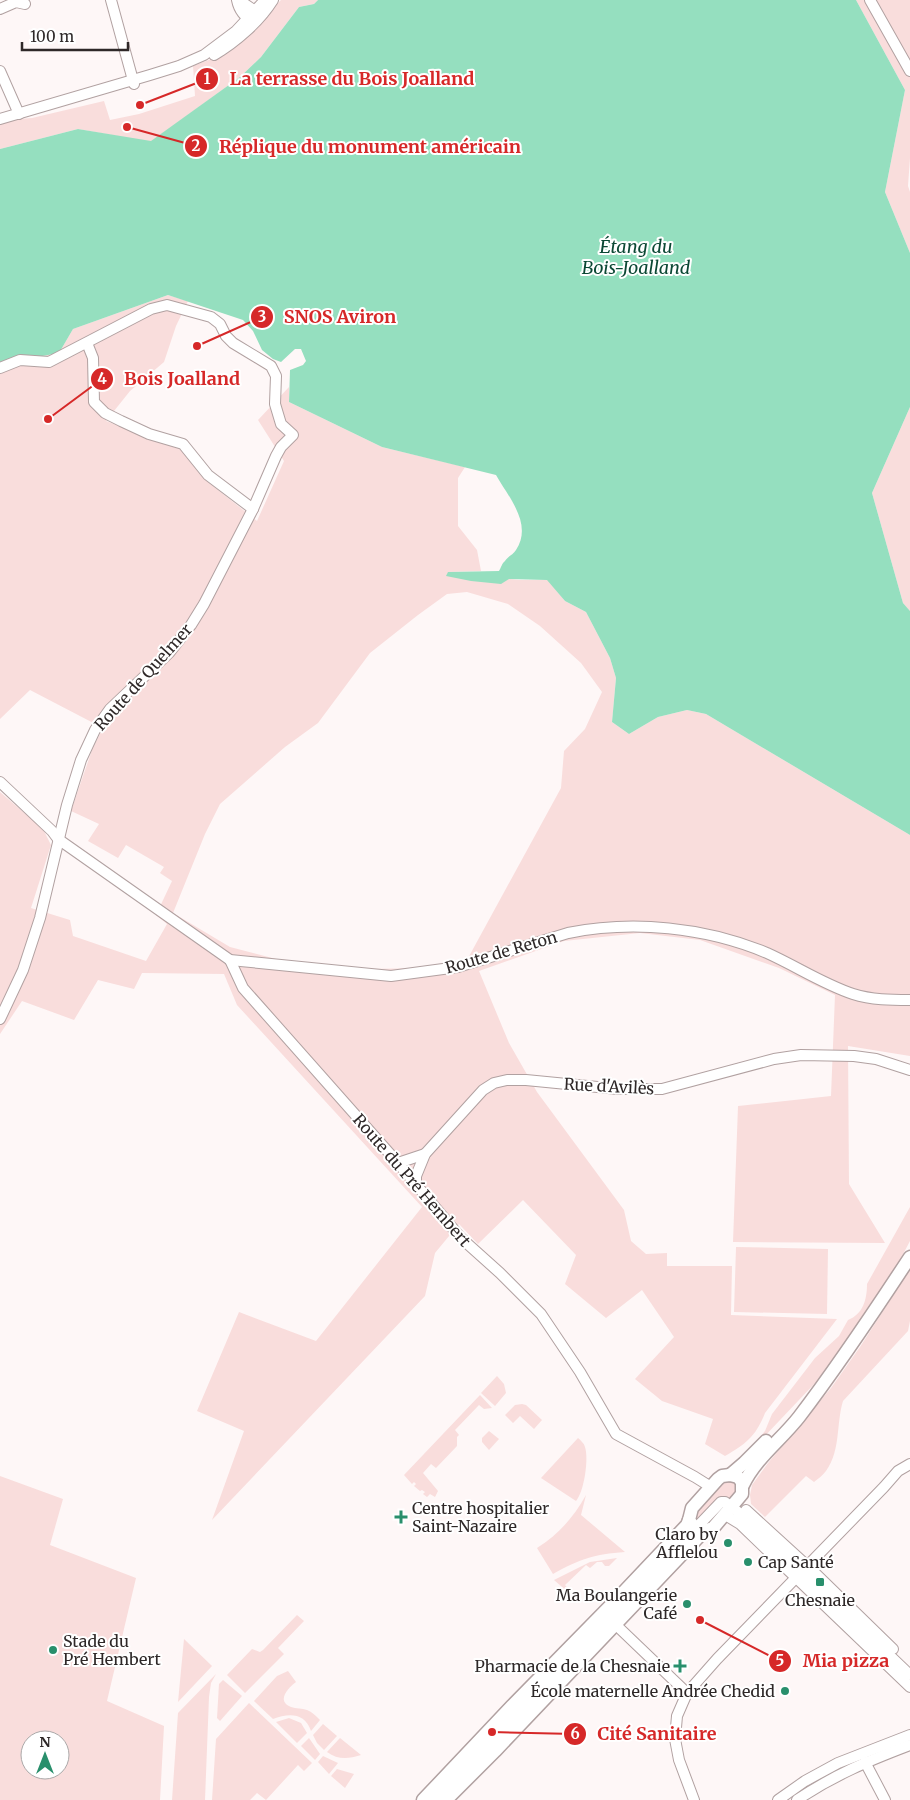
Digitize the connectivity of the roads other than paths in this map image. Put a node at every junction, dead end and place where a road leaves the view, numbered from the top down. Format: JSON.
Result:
{"nodes":[{"id":1,"x":111,"y":0,"type":"edge"},
{"id":2,"x":265,"y":0,"type":"edge"},
{"id":3,"x":273,"y":0,"type":"edge"},
{"id":4,"x":870,"y":0,"type":"edge"},
{"id":5,"x":238,"y":3,"type":"edge"},
{"id":6,"x":25,"y":4,"type":"dead end"},
{"id":7,"x":0,"y":9,"type":"edge"},
{"id":8,"x":252,"y":18,"type":"junction"},
{"id":9,"x":237,"y":34,"type":"junction"},
{"id":10,"x":0,"y":71,"type":"edge"},
{"id":11,"x":910,"y":71,"type":"edge"},
{"id":12,"x":134,"y":82,"type":"junction"},
{"id":13,"x":51,"y":104,"type":"junction"},
{"id":14,"x":19,"y":114,"type":"junction"},
{"id":15,"x":0,"y":119,"type":"edge"},
{"id":16,"x":87,"y":343,"type":"junction"},
{"id":17,"x":0,"y":368,"type":"edge"},
{"id":18,"x":253,"y":509,"type":"junction"},
{"id":19,"x":0,"y":782,"type":"edge"},
{"id":20,"x":58,"y":839,"type":"junction"},
{"id":21,"x":230,"y":960,"type":"junction"},
{"id":22,"x":910,"y":1000,"type":"edge"},
{"id":23,"x":0,"y":1019,"type":"edge"},
{"id":24,"x":910,"y":1070,"type":"edge"},
{"id":25,"x":425,"y":1154,"type":"junction"},
{"id":26,"x":398,"y":1163,"type":"junction"},
{"id":27,"x":416,"y":1185,"type":"junction"},
{"id":28,"x":910,"y":1258,"type":"edge"},
{"id":29,"x":817,"y":1393,"type":"junction"},
{"id":30,"x":910,"y":1464,"type":"edge"},
{"id":31,"x":730,"y":1475,"type":"junction"},
{"id":32,"x":743,"y":1484,"type":"junction"},
{"id":33,"x":711,"y":1487,"type":"junction"},
{"id":34,"x":732,"y":1508,"type":"junction"},
{"id":35,"x":696,"y":1526,"type":"junction"},
{"id":36,"x":802,"y":1572,"type":"junction"},
{"id":37,"x":616,"y":1624,"type":"junction"},
{"id":38,"x":910,"y":1666,"type":"edge"},
{"id":39,"x":910,"y":1675,"type":"edge"},
{"id":40,"x":910,"y":1687,"type":"edge"},
{"id":41,"x":687,"y":1693,"type":"junction"},
{"id":42,"x":910,"y":1735,"type":"edge"},
{"id":43,"x":910,"y":1745,"type":"edge"},
{"id":44,"x":865,"y":1762,"type":"junction"},
{"id":45,"x":423,"y":1800,"type":"edge"},
{"id":46,"x":435,"y":1800,"type":"edge"},
{"id":47,"x":446,"y":1800,"type":"edge"},
{"id":48,"x":694,"y":1800,"type":"edge"},
{"id":49,"x":778,"y":1800,"type":"edge"},
{"id":50,"x":797,"y":1800,"type":"edge"},
{"id":51,"x":885,"y":1800,"type":"edge"}],
"edges":[{"from":1,"to":12,"type":"street"},
{"from":2,"to":8,"type":"street"},
{"from":3,"to":8,"type":"street"},
{"from":4,"to":11,"type":"street"},
{"from":5,"to":8,"type":"street"},
{"from":5,"to":9,"type":"street"},
{"from":6,"to":7,"type":"street"},
{"from":8,"to":9,"type":"street"},
{"from":9,"to":12,"type":"street"},
{"from":10,"to":14,"type":"street"},
{"from":12,"to":13,"type":"street"},
{"from":12,"to":13,"type":"street"},
{"from":13,"to":14,"type":"street"},
{"from":14,"to":15,"type":"street"},
{"from":16,"to":17,"type":"street"},
{"from":16,"to":18,"type":"street"},
{"from":16,"to":18,"type":"street","name":"Route de Quelmer"},
{"from":18,"to":20,"type":"street","name":"Route de Quelmer"},
{"from":19,"to":20,"type":"street","name":"Route de Reton"},
{"from":20,"to":21,"type":"street","name":"Route de Reton"},
{"from":20,"to":23,"type":"street","name":"Route de Quelmer"},
{"from":21,"to":22,"type":"street","name":"Route de Reton"},
{"from":21,"to":26,"type":"street","name":"Route du Pré Hembert"},
{"from":24,"to":25,"type":"street","name":"Rue d'Avilès"},
{"from":25,"to":26,"type":"street"},
{"from":25,"to":27,"type":"street","name":"Rue d'Avilès"},
{"from":26,"to":27,"type":"street","name":"Route du Pré Hembert"},
{"from":27,"to":33,"type":"street","name":"Route du Pré Hembert"},
{"from":28,"to":29,"type":"main road"},
{"from":29,"to":31,"type":"main road"},
{"from":29,"to":32,"type":"main road"},
{"from":30,"to":36,"type":"street"},
{"from":31,"to":32,"type":"main road"},
{"from":31,"to":33,"type":"main road"},
{"from":32,"to":34,"type":"main road"},
{"from":33,"to":35,"type":"main road"},
{"from":34,"to":35,"type":"main road"},
{"from":34,"to":36,"type":"street"},
{"from":34,"to":36,"type":"street"},
{"from":35,"to":37,"type":"main road"},
{"from":35,"to":45,"type":"main road"},
{"from":35,"to":46,"type":"street"},
{"from":36,"to":38,"type":"street"},
{"from":36,"to":39,"type":"street"},
{"from":36,"to":40,"type":"street"},
{"from":36,"to":41,"type":"street"},
{"from":37,"to":41,"type":"street"},
{"from":37,"to":47,"type":"main road"},
{"from":41,"to":48,"type":"street"},
{"from":42,"to":49,"type":"street"},
{"from":43,"to":44,"type":"street"},
{"from":44,"to":50,"type":"street"},
{"from":44,"to":51,"type":"street"}]}
